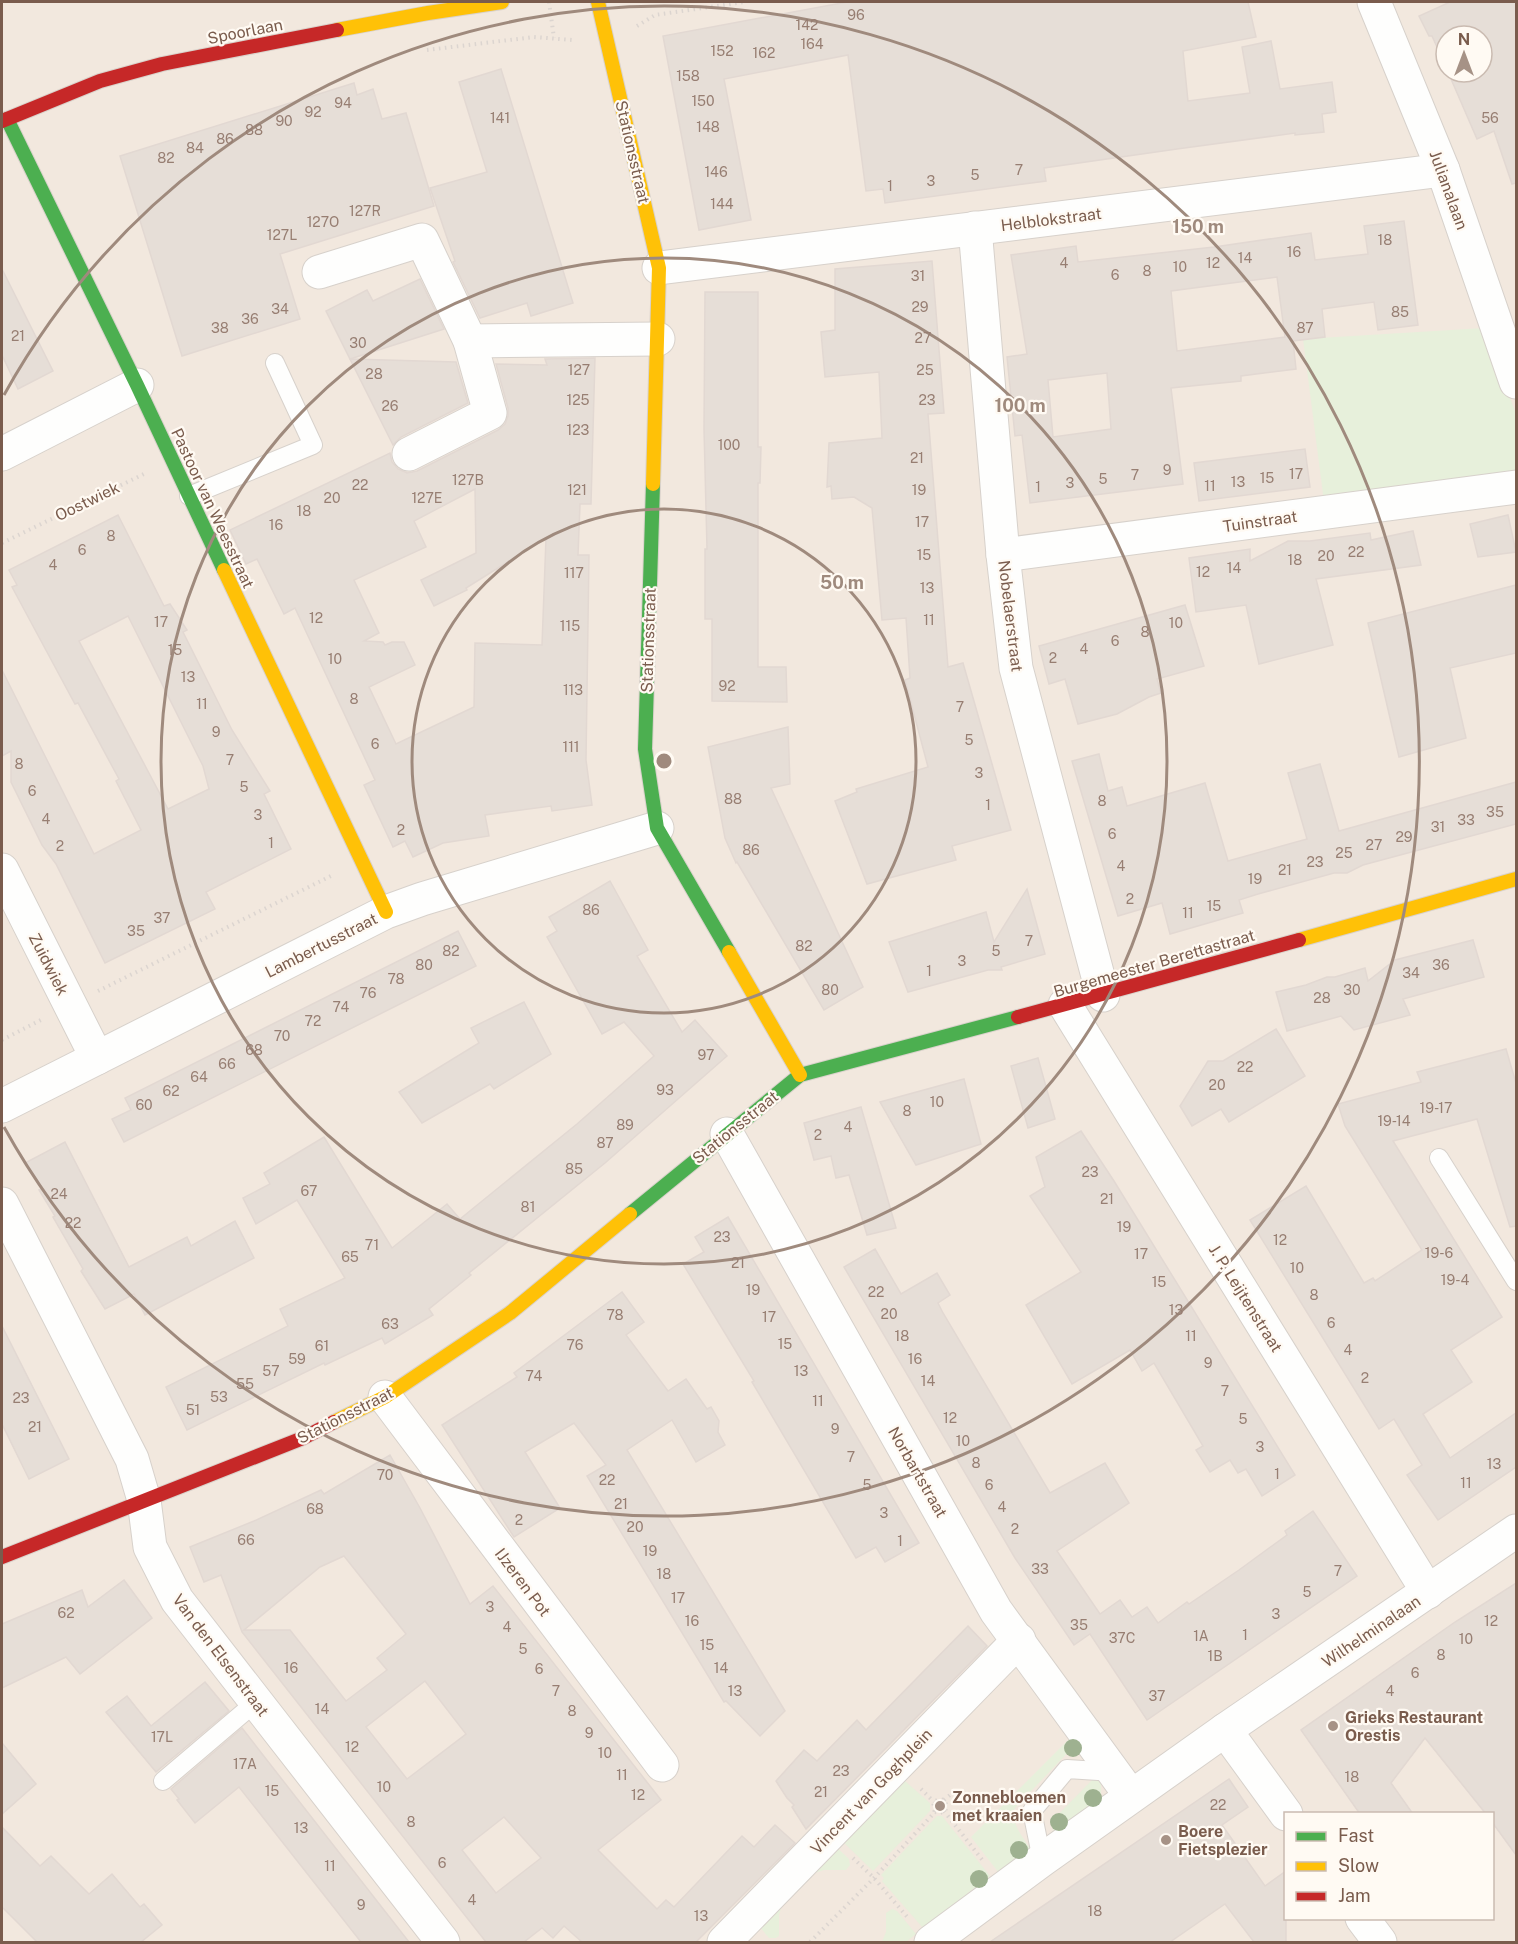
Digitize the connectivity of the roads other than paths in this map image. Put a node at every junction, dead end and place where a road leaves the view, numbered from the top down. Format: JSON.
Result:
{"nodes":[{"id":1,"x":502,"y":2,"type":"edge"},
{"id":2,"x":598,"y":2,"type":"edge"},
{"id":3,"x":1374,"y":2,"type":"edge"},
{"id":4,"x":427,"y":7,"type":"edge"},
{"id":5,"x":3,"y":116,"type":"edge"},
{"id":6,"x":1443,"y":170,"type":"junction"},
{"id":7,"x":975,"y":228,"type":"junction"},
{"id":8,"x":659,"y":268,"type":"junction"},
{"id":9,"x":319,"y":272,"type":"dead end"},
{"id":10,"x":658,"y":339,"type":"junction"},
{"id":11,"x":470,"y":341,"type":"junction"},
{"id":12,"x":275,"y":363,"type":"dead end"},
{"id":13,"x":1516,"y":382,"type":"edge"},
{"id":14,"x":137,"y":385,"type":"junction"},
{"id":15,"x":2,"y":454,"type":"edge"},
{"id":16,"x":409,"y":454,"type":"dead end"},
{"id":17,"x":1516,"y":487,"type":"edge"},
{"id":18,"x":189,"y":496,"type":"junction"},
{"id":19,"x":1003,"y":555,"type":"junction"},
{"id":20,"x":657,"y":828,"type":"junction"},
{"id":21,"x":2,"y":870,"type":"edge"},
{"id":22,"x":1516,"y":879,"type":"edge"},
{"id":23,"x":386,"y":912,"type":"junction"},
{"id":24,"x":1103,"y":995,"type":"junction"},
{"id":25,"x":1065,"y":1005,"type":"junction"},
{"id":26,"x":97,"y":1058,"type":"junction"},
{"id":27,"x":800,"y":1075,"type":"junction"},
{"id":28,"x":2,"y":1106,"type":"edge"},
{"id":29,"x":727,"y":1134,"type":"junction"},
{"id":30,"x":1439,"y":1158,"type":"dead end"},
{"id":31,"x":2,"y":1204,"type":"edge"},
{"id":32,"x":1516,"y":1281,"type":"edge"},
{"id":33,"x":385,"y":1397,"type":"junction"},
{"id":34,"x":144,"y":1500,"type":"junction"},
{"id":35,"x":1516,"y":1531,"type":"edge"},
{"id":36,"x":2,"y":1557,"type":"edge"},
{"id":37,"x":1428,"y":1592,"type":"junction"},
{"id":38,"x":1019,"y":1640,"type":"junction"},
{"id":39,"x":256,"y":1702,"type":"junction"},
{"id":40,"x":1224,"y":1730,"type":"junction"},
{"id":41,"x":662,"y":1765,"type":"dead end"},
{"id":42,"x":163,"y":1781,"type":"dead end"},
{"id":43,"x":1122,"y":1784,"type":"junction"},
{"id":44,"x":1285,"y":1812,"type":"edge"},
{"id":45,"x":1042,"y":1860,"type":"junction"},
{"id":46,"x":1364,"y":1920,"type":"edge"},
{"id":47,"x":921,"y":1932,"type":"edge"},
{"id":48,"x":443,"y":1942,"type":"edge"},
{"id":49,"x":724,"y":1942,"type":"edge"},
{"id":50,"x":1380,"y":1942,"type":"edge"}],
"edges":[{"from":1,"to":4,"type":"street","name":"Spoorlaan"},
{"from":2,"to":8,"type":"street","name":"Stationsstraat"},
{"from":3,"to":6,"type":"street","name":"Julianalaan"},
{"from":4,"to":5,"type":"street","name":"Spoorlaan"},
{"from":5,"to":14,"type":"street","name":"Pastoor van Weesstraat"},
{"from":6,"to":7,"type":"street","name":"Helblokstraat"},
{"from":6,"to":13,"type":"street","name":"Julianalaan"},
{"from":7,"to":8,"type":"street","name":"Helblokstraat"},
{"from":7,"to":19,"type":"street","name":"Nobelaerstraat"},
{"from":8,"to":10,"type":"street","name":"Stationsstraat"},
{"from":9,"to":11,"type":"street"},
{"from":10,"to":11,"type":"street"},
{"from":10,"to":20,"type":"street","name":"Stationsstraat"},
{"from":11,"to":16,"type":"street"},
{"from":12,"to":18,"type":"lane"},
{"from":14,"to":15,"type":"street"},
{"from":14,"to":18,"type":"street","name":"Pastoor van Weesstraat"},
{"from":17,"to":19,"type":"street","name":"Tuinstraat"},
{"from":18,"to":23,"type":"street","name":"Pastoor van Weesstraat"},
{"from":19,"to":24,"type":"street","name":"Nobelaerstraat"},
{"from":20,"to":23,"type":"street","name":"Lambertusstraat"},
{"from":20,"to":27,"type":"street","name":"Stationsstraat"},
{"from":21,"to":26,"type":"street","name":"Zuidwiek"},
{"from":22,"to":24,"type":"street","name":"Burgemeester Berettastraat"},
{"from":23,"to":26,"type":"street","name":"Lambertusstraat"},
{"from":24,"to":25,"type":"street","name":"Burgemeester Berettastraat"},
{"from":25,"to":27,"type":"street","name":"Burgemeester Berettastraat"},
{"from":25,"to":37,"type":"street","name":"J. P. Leijtenstraat"},
{"from":26,"to":28,"type":"street","name":"Lambertusstraat"},
{"from":27,"to":29,"type":"street","name":"Stationsstraat"},
{"from":29,"to":33,"type":"street","name":"Stationsstraat"},
{"from":29,"to":38,"type":"street","name":"Norbartstraat"},
{"from":30,"to":32,"type":"lane"},
{"from":31,"to":34,"type":"street","name":"Van den Elsenstraat"},
{"from":33,"to":34,"type":"street","name":"Stationsstraat"},
{"from":33,"to":41,"type":"street","name":"IJzeren Pot"},
{"from":34,"to":36,"type":"street","name":"Stationsstraat"},
{"from":34,"to":39,"type":"street","name":"Van den Elsenstraat"},
{"from":35,"to":37,"type":"street","name":"Wilhelminalaan"},
{"from":37,"to":40,"type":"street","name":"Wilhelminalaan"},
{"from":38,"to":43,"type":"street","name":"Norbartstraat"},
{"from":38,"to":49,"type":"street","name":"Vincent van Goghplein"},
{"from":39,"to":42,"type":"lane"},
{"from":39,"to":48,"type":"street","name":"Van den Elsenstraat"},
{"from":40,"to":43,"type":"street"},
{"from":40,"to":44,"type":"street"},
{"from":43,"to":45,"type":"street"},
{"from":43,"to":45,"type":"lane"},
{"from":45,"to":47,"type":"street"},
{"from":46,"to":50,"type":"street"}]}
